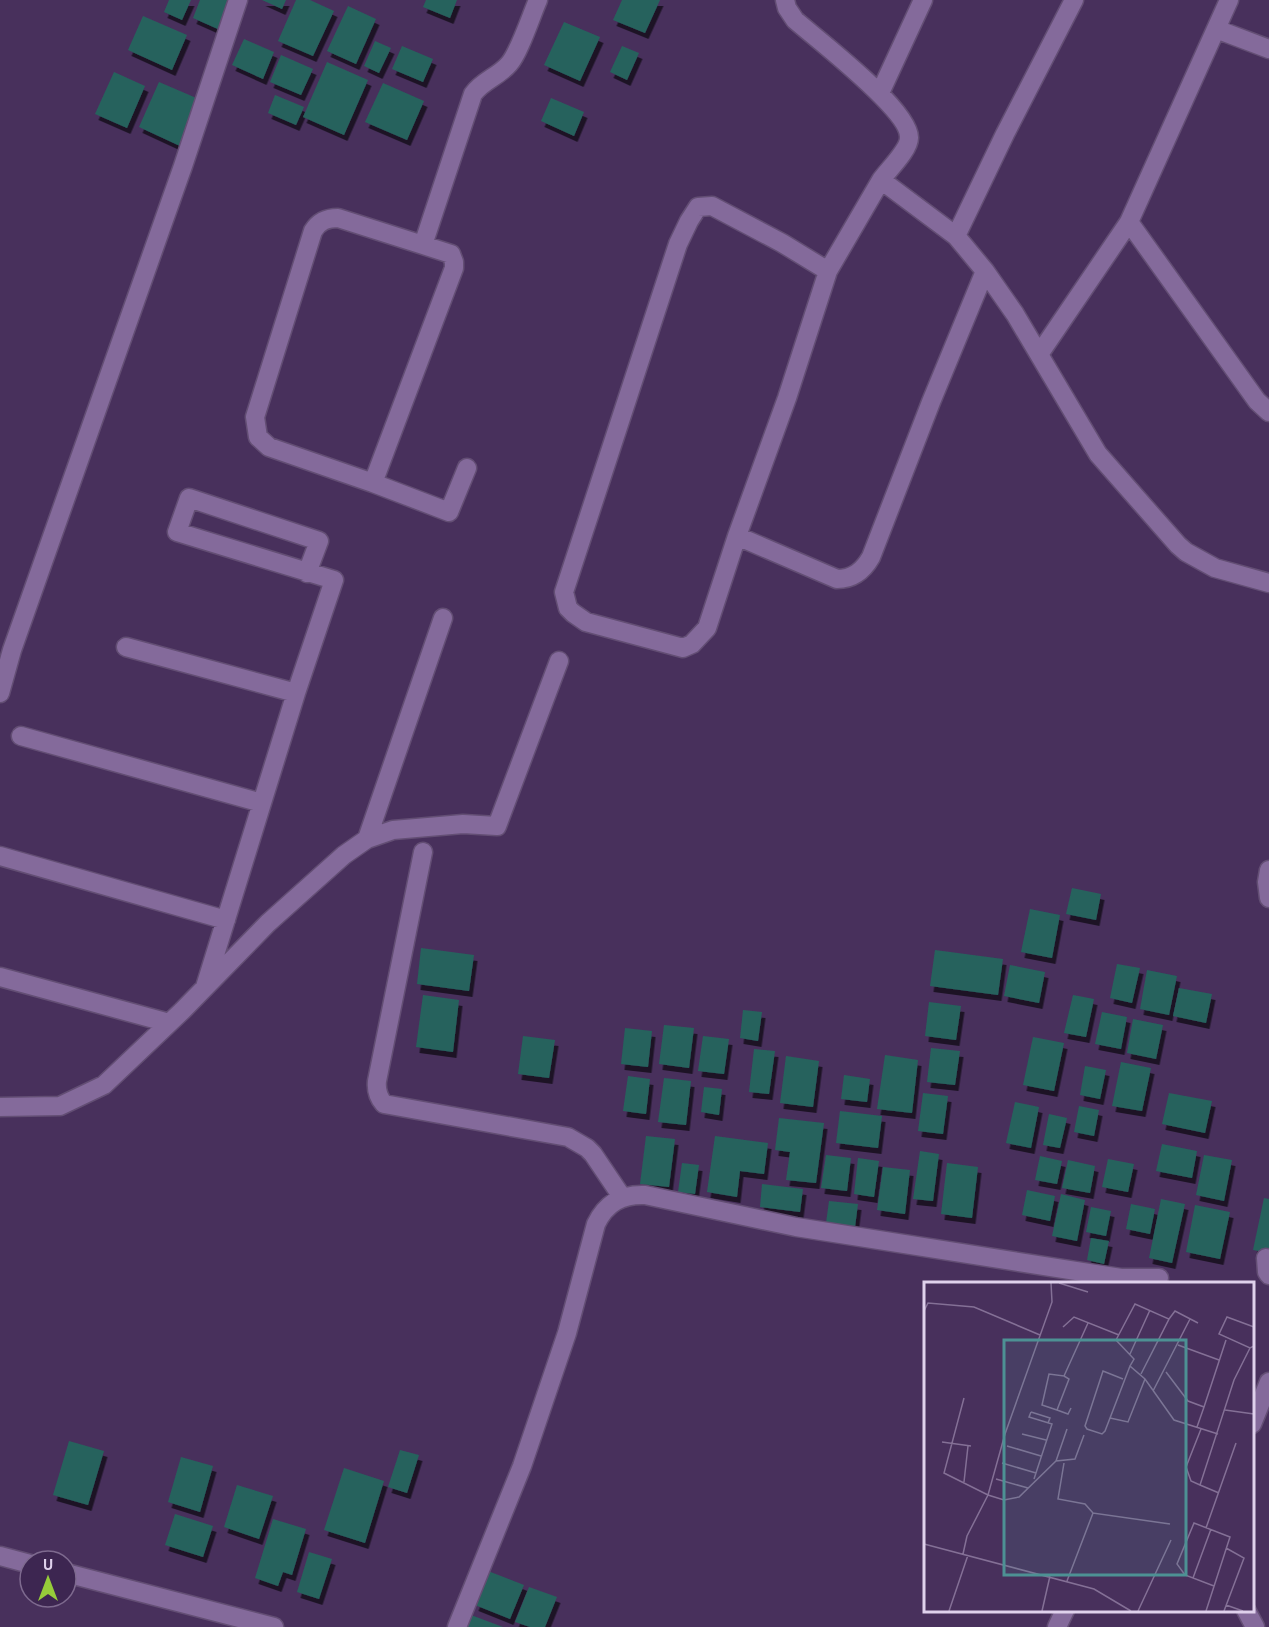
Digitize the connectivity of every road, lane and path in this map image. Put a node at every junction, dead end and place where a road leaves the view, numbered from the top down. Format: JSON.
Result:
{"nodes":[{"id":1,"x":238,"y":0,"type":"edge"},
{"id":2,"x":538,"y":0,"type":"edge"},
{"id":3,"x":785,"y":0,"type":"edge"},
{"id":4,"x":923,"y":0,"type":"edge"},
{"id":5,"x":1074,"y":0,"type":"edge"},
{"id":6,"x":1229,"y":0,"type":"edge"},
{"id":7,"x":1216,"y":29,"type":"junction"},
{"id":8,"x":1269,"y":49,"type":"edge"},
{"id":9,"x":880,"y":93,"type":"junction"},
{"id":10,"x":881,"y":180,"type":"junction"},
{"id":11,"x":1129,"y":222,"type":"junction"},
{"id":12,"x":956,"y":236,"type":"junction"},
{"id":13,"x":423,"y":245,"type":"junction"},
{"id":14,"x":828,"y":271,"type":"junction"},
{"id":15,"x":985,"y":271,"type":"junction"},
{"id":16,"x":1040,"y":354,"type":"junction"},
{"id":17,"x":1269,"y":412,"type":"edge"},
{"id":18,"x":467,"y":468,"type":"dead end"},
{"id":19,"x":373,"y":483,"type":"junction"},
{"id":20,"x":737,"y":536,"type":"junction"},
{"id":21,"x":307,"y":573,"type":"junction"},
{"id":22,"x":1269,"y":583,"type":"edge"},
{"id":23,"x":443,"y":618,"type":"dead end"},
{"id":24,"x":126,"y":647,"type":"dead end"},
{"id":25,"x":559,"y":661,"type":"dead end"},
{"id":26,"x":0,"y":693,"type":"edge"},
{"id":27,"x":296,"y":693,"type":"junction"},
{"id":28,"x":21,"y":736,"type":"dead end"},
{"id":29,"x":262,"y":803,"type":"junction"},
{"id":30,"x":367,"y":839,"type":"junction"},
{"id":31,"x":423,"y":852,"type":"dead end"},
{"id":32,"x":0,"y":856,"type":"edge"},
{"id":33,"x":1269,"y":870,"type":"edge"},
{"id":34,"x":1269,"y":898,"type":"edge"},
{"id":35,"x":226,"y":920,"type":"junction"},
{"id":36,"x":0,"y":977,"type":"edge"},
{"id":37,"x":205,"y":987,"type":"junction"},
{"id":38,"x":169,"y":1023,"type":"junction"},
{"id":39,"x":0,"y":1107,"type":"edge"},
{"id":40,"x":622,"y":1197,"type":"junction"},
{"id":41,"x":1159,"y":1278,"type":"dead end"},
{"id":42,"x":1269,"y":1382,"type":"edge"},
{"id":43,"x":1254,"y":1419,"type":"edge"},
{"id":44,"x":0,"y":1556,"type":"edge"},
{"id":45,"x":18,"y":1561,"type":"edge"},
{"id":46,"x":78,"y":1576,"type":"edge"},
{"id":47,"x":1065,"y":1612,"type":"edge"},
{"id":48,"x":1247,"y":1612,"type":"edge"},
{"id":49,"x":274,"y":1627,"type":"edge"},
{"id":50,"x":457,"y":1627,"type":"edge"},
{"id":51,"x":1058,"y":1627,"type":"edge"},
{"id":52,"x":1255,"y":1627,"type":"edge"}],
"edges":[{"from":1,"to":26,"type":"street"},
{"from":2,"to":13,"type":"street"},
{"from":3,"to":9,"type":"street"},
{"from":4,"to":9,"type":"street"},
{"from":5,"to":12,"type":"street"},
{"from":6,"to":7,"type":"street"},
{"from":7,"to":8,"type":"street"},
{"from":7,"to":11,"type":"street"},
{"from":9,"to":10,"type":"street"},
{"from":10,"to":12,"type":"street"},
{"from":10,"to":14,"type":"street"},
{"from":11,"to":16,"type":"street"},
{"from":11,"to":17,"type":"street"},
{"from":12,"to":15,"type":"street"},
{"from":13,"to":19,"type":"street"},
{"from":13,"to":19,"type":"street"},
{"from":14,"to":20,"type":"street"},
{"from":14,"to":20,"type":"street"},
{"from":15,"to":16,"type":"street"},
{"from":15,"to":20,"type":"street"},
{"from":16,"to":22,"type":"street"},
{"from":18,"to":19,"type":"street"},
{"from":21,"to":21,"type":"street"},
{"from":21,"to":27,"type":"street"},
{"from":23,"to":30,"type":"street"},
{"from":24,"to":27,"type":"street"},
{"from":25,"to":30,"type":"street"},
{"from":27,"to":29,"type":"street"},
{"from":28,"to":29,"type":"street"},
{"from":29,"to":35,"type":"street"},
{"from":30,"to":37,"type":"street"},
{"from":31,"to":40,"type":"street"},
{"from":32,"to":35,"type":"street"},
{"from":33,"to":34,"type":"street"},
{"from":35,"to":37,"type":"street"},
{"from":36,"to":38,"type":"street"},
{"from":37,"to":38,"type":"street"},
{"from":38,"to":39,"type":"street"},
{"from":40,"to":41,"type":"street"},
{"from":40,"to":50,"type":"street"},
{"from":42,"to":43,"type":"street"},
{"from":44,"to":45,"type":"street"},
{"from":46,"to":49,"type":"street"},
{"from":47,"to":51,"type":"street"},
{"from":48,"to":52,"type":"street"}]}
